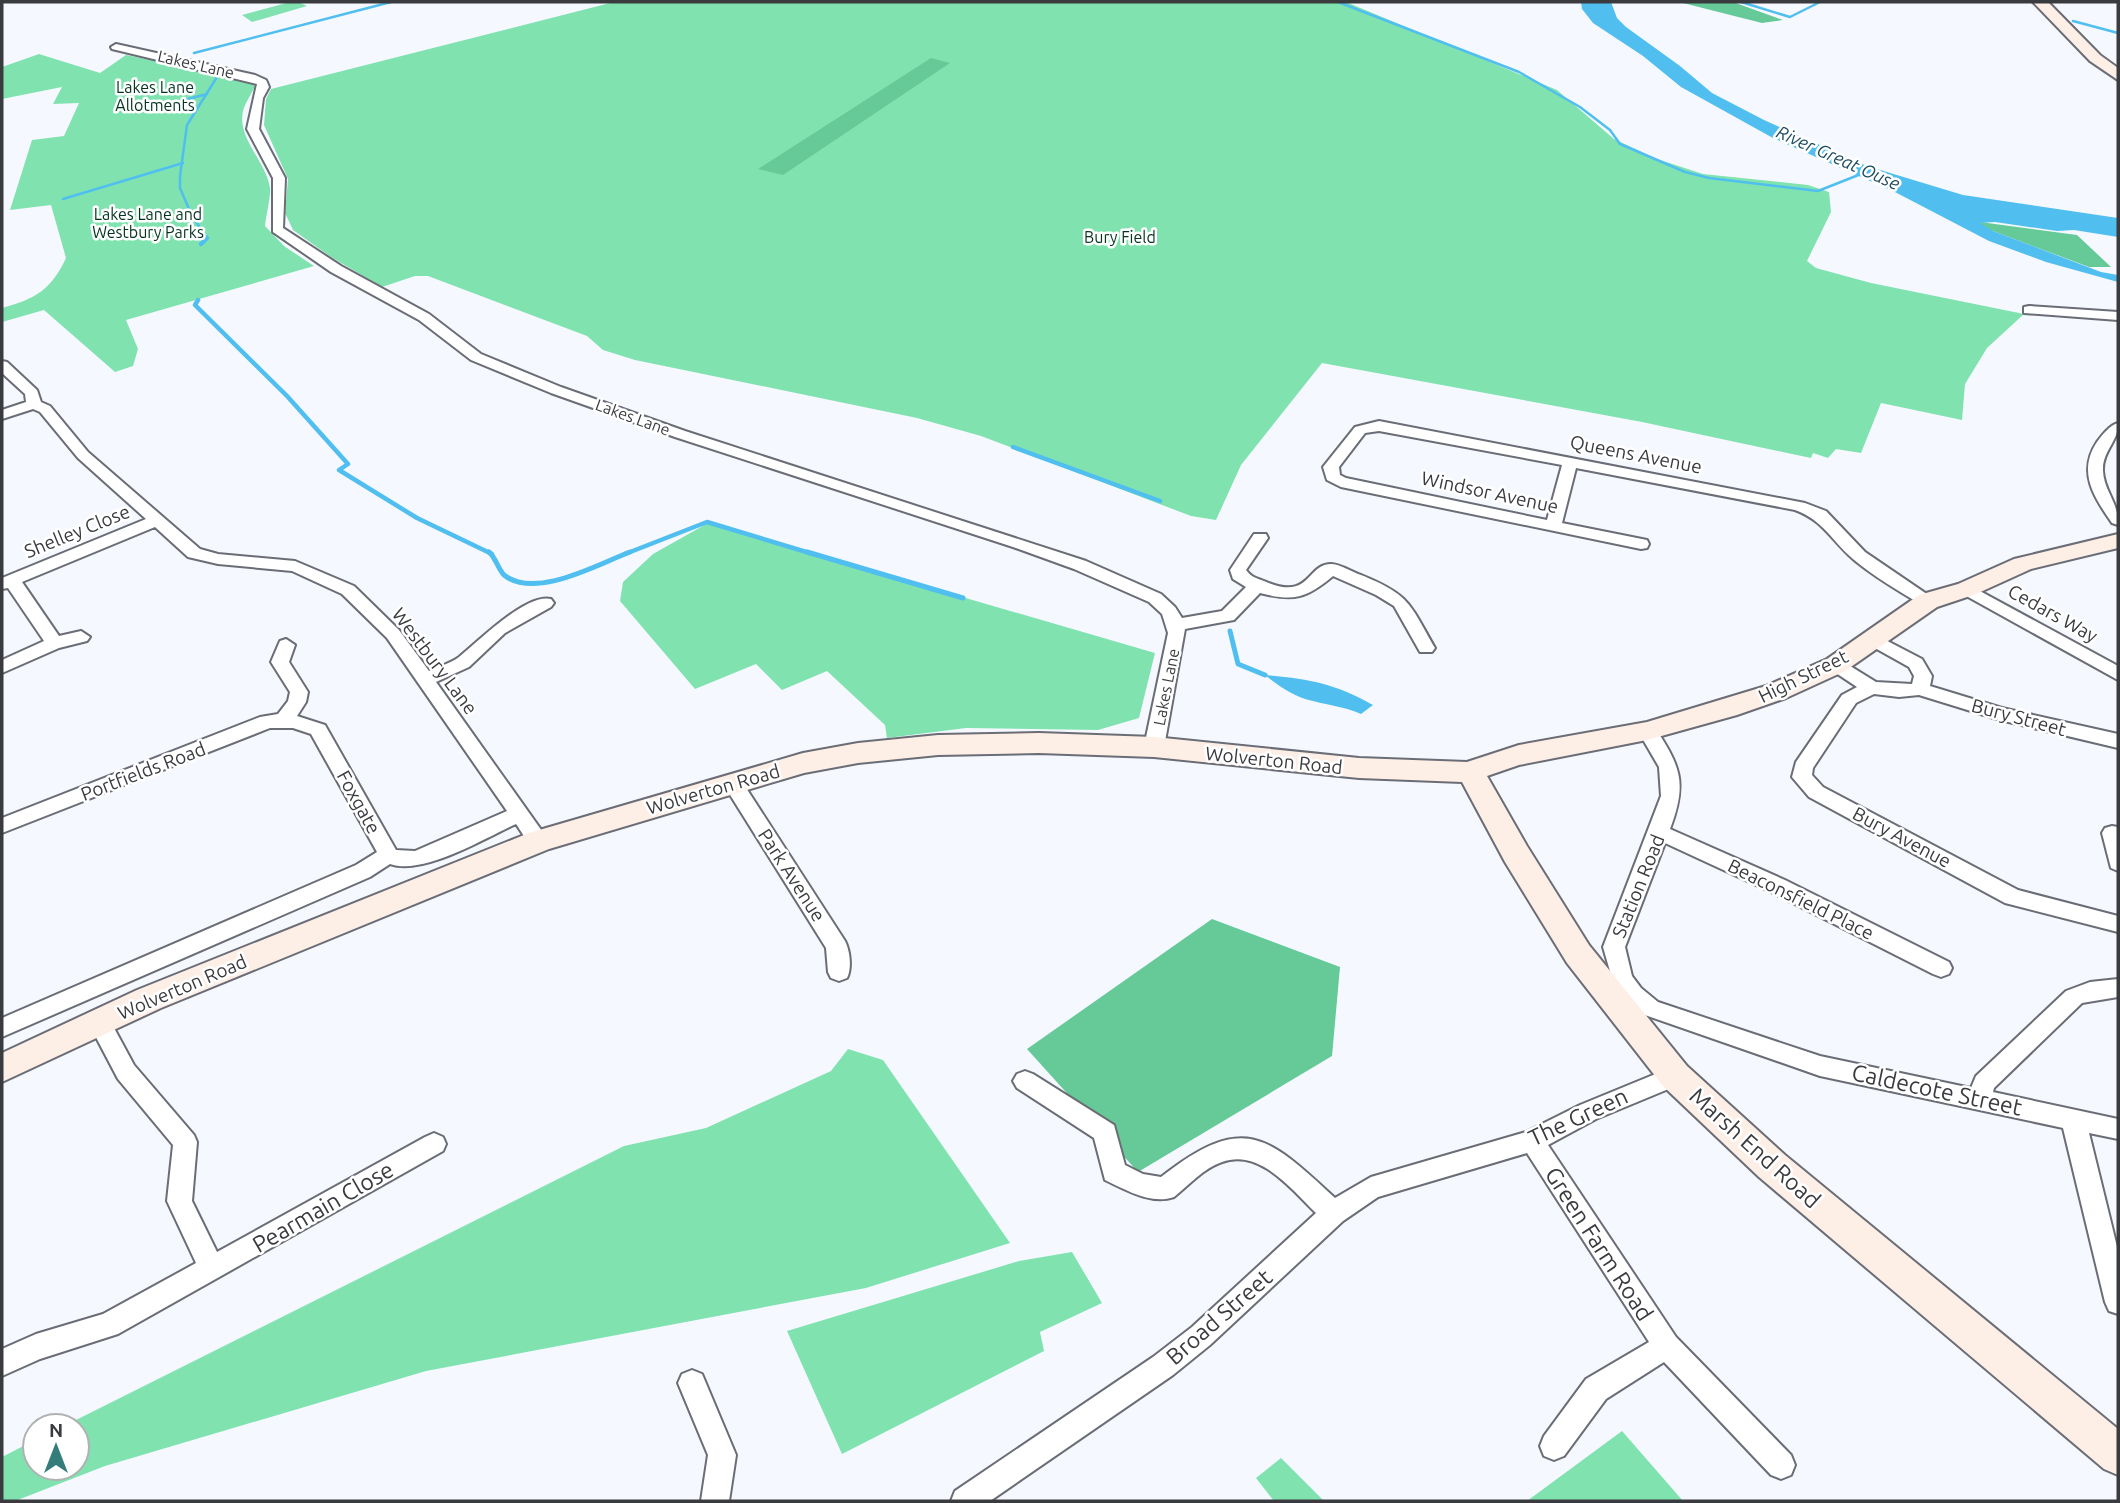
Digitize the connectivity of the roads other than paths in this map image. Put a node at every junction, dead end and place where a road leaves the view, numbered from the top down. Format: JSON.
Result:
{"nodes":[{"id":1,"x":2040,"y":2,"type":"edge"},
{"id":2,"x":116,"y":47,"type":"dead end"},
{"id":3,"x":2118,"y":75,"type":"edge"},
{"id":4,"x":2029,"y":310,"type":"dead end"},
{"id":5,"x":2118,"y":316,"type":"edge"},
{"id":6,"x":2,"y":365,"type":"edge"},
{"id":7,"x":34,"y":404,"type":"junction"},
{"id":8,"x":2,"y":415,"type":"edge"},
{"id":9,"x":2118,"y":428,"type":"edge"},
{"id":10,"x":1570,"y":463,"type":"junction"},
{"id":11,"x":1333,"y":477,"type":"joint"},
{"id":12,"x":2118,"y":520,"type":"edge"},
{"id":13,"x":157,"y":521,"type":"junction"},
{"id":14,"x":1553,"y":526,"type":"junction"},
{"id":15,"x":1261,"y":538,"type":"dead end"},
{"id":16,"x":2118,"y":541,"type":"edge"},
{"id":17,"x":1641,"y":544,"type":"dead end"},
{"id":18,"x":7,"y":582,"type":"edge"},
{"id":19,"x":1258,"y":585,"type":"junction"},
{"id":20,"x":1967,"y":589,"type":"junction"},
{"id":21,"x":1928,"y":601,"type":"junction"},
{"id":22,"x":544,"y":603,"type":"dead end"},
{"id":23,"x":1176,"y":625,"type":"junction"},
{"id":24,"x":81,"y":637,"type":"dead end"},
{"id":25,"x":1872,"y":639,"type":"junction"},
{"id":26,"x":54,"y":643,"type":"junction"},
{"id":27,"x":286,"y":645,"type":"dead end"},
{"id":28,"x":1426,"y":648,"type":"dead end"},
{"id":29,"x":1836,"y":665,"type":"junction"},
{"id":30,"x":2,"y":667,"type":"edge"},
{"id":31,"x":2118,"y":674,"type":"edge"},
{"id":32,"x":427,"y":679,"type":"junction"},
{"id":33,"x":1871,"y":687,"type":"junction"},
{"id":34,"x":1920,"y":689,"type":"junction"},
{"id":35,"x":285,"y":719,"type":"junction"},
{"id":36,"x":1647,"y":731,"type":"junction"},
{"id":37,"x":2118,"y":741,"type":"edge"},
{"id":38,"x":1154,"y":747,"type":"junction"},
{"id":39,"x":1471,"y":772,"type":"junction"},
{"id":40,"x":732,"y":782,"type":"junction"},
{"id":41,"x":521,"y":813,"type":"junction"},
{"id":42,"x":2,"y":826,"type":"edge"},
{"id":43,"x":1659,"y":832,"type":"junction"},
{"id":44,"x":2118,"y":834,"type":"edge"},
{"id":45,"x":540,"y":841,"type":"junction"},
{"id":46,"x":389,"y":855,"type":"junction"},
{"id":47,"x":2118,"y":863,"type":"edge"},
{"id":48,"x":2118,"y":924,"type":"edge"},
{"id":49,"x":1941,"y":968,"type":"dead end"},
{"id":50,"x":839,"y":972,"type":"dead end"},
{"id":51,"x":2118,"y":988,"type":"edge"},
{"id":52,"x":99,"y":1022,"type":"junction"},
{"id":53,"x":2,"y":1028,"type":"edge"},
{"id":54,"x":1756,"y":1046,"type":"joint"},
{"id":55,"x":2,"y":1068,"type":"edge"},
{"id":56,"x":1675,"y":1076,"type":"junction"},
{"id":57,"x":1025,"y":1081,"type":"dead end"},
{"id":58,"x":1980,"y":1098,"type":"junction"},
{"id":59,"x":2073,"y":1119,"type":"junction"},
{"id":60,"x":2118,"y":1129,"type":"edge"},
{"id":61,"x":1532,"y":1141,"type":"junction"},
{"id":62,"x":435,"y":1144,"type":"dead end"},
{"id":63,"x":1481,"y":1155,"type":"joint"},
{"id":64,"x":1334,"y":1213,"type":"junction"},
{"id":65,"x":212,"y":1269,"type":"junction"},
{"id":66,"x":2118,"y":1302,"type":"edge"},
{"id":67,"x":1667,"y":1346,"type":"junction"},
{"id":68,"x":2,"y":1363,"type":"edge"},
{"id":69,"x":692,"y":1383,"type":"dead end"},
{"id":70,"x":1554,"y":1446,"type":"dead end"},
{"id":71,"x":2118,"y":1455,"type":"edge"},
{"id":72,"x":1781,"y":1465,"type":"dead end"},
{"id":73,"x":715,"y":1501,"type":"edge"},
{"id":74,"x":965,"y":1501,"type":"edge"}],
"edges":[{"from":1,"to":3,"type":"street"},
{"from":2,"to":23,"type":"street","name":"Lakes Lane"},
{"from":4,"to":5,"type":"street"},
{"from":6,"to":7,"type":"street","name":"Westbury Lane"},
{"from":7,"to":8,"type":"street"},
{"from":7,"to":13,"type":"street","name":"Westbury Lane"},
{"from":9,"to":12,"type":"street"},
{"from":10,"to":11,"type":"street","name":"Queens Avenue"},
{"from":10,"to":14,"type":"street"},
{"from":10,"to":21,"type":"street","name":"Queens Avenue"},
{"from":11,"to":14,"type":"street","name":"Windsor Avenue"},
{"from":13,"to":18,"type":"street","name":"Shelley Close"},
{"from":13,"to":32,"type":"street","name":"Westbury Lane"},
{"from":14,"to":17,"type":"street","name":"Windsor Avenue"},
{"from":15,"to":19,"type":"street"},
{"from":16,"to":20,"type":"street","name":"High Street"},
{"from":18,"to":26,"type":"street","name":"Shelley Close"},
{"from":19,"to":23,"type":"street"},
{"from":19,"to":28,"type":"street"},
{"from":20,"to":21,"type":"street","name":"High Street"},
{"from":20,"to":31,"type":"street","name":"Cedars Way"},
{"from":21,"to":25,"type":"street","name":"High Street"},
{"from":22,"to":32,"type":"street"},
{"from":23,"to":38,"type":"street","name":"Lakes Lane"},
{"from":24,"to":26,"type":"street"},
{"from":25,"to":29,"type":"street","name":"High Street"},
{"from":25,"to":34,"type":"street"},
{"from":26,"to":30,"type":"street"},
{"from":27,"to":35,"type":"street"},
{"from":29,"to":33,"type":"street","name":"Bury Street"},
{"from":29,"to":36,"type":"street","name":"High Street"},
{"from":32,"to":41,"type":"street","name":"Westbury Lane"},
{"from":33,"to":34,"type":"street","name":"Bury Street"},
{"from":33,"to":48,"type":"street","name":"Bury Avenue"},
{"from":34,"to":37,"type":"street","name":"Bury Street"},
{"from":35,"to":42,"type":"street","name":"Portfields Road"},
{"from":35,"to":46,"type":"street","name":"Foxgate"},
{"from":36,"to":39,"type":"street","name":"High Street"},
{"from":36,"to":43,"type":"street","name":"Station Road"},
{"from":38,"to":39,"type":"street","name":"Wolverton Road"},
{"from":38,"to":40,"type":"street","name":"Wolverton Road"},
{"from":39,"to":56,"type":"street","name":"Marsh End Road"},
{"from":40,"to":45,"type":"street","name":"Wolverton Road"},
{"from":40,"to":50,"type":"street","name":"Park Avenue"},
{"from":41,"to":45,"type":"street","name":"Westbury Lane"},
{"from":41,"to":46,"type":"street","name":"Foxgate"},
{"from":43,"to":49,"type":"street","name":"Beaconsfield Place"},
{"from":43,"to":54,"type":"street","name":"Station Road"},
{"from":44,"to":47,"type":"street"},
{"from":45,"to":52,"type":"street","name":"Wolverton Road"},
{"from":46,"to":53,"type":"street","name":"Wolverton Road"},
{"from":51,"to":58,"type":"street"},
{"from":52,"to":55,"type":"street","name":"Wolverton Road"},
{"from":52,"to":65,"type":"street"},
{"from":54,"to":58,"type":"street","name":"Caldecote Street"},
{"from":56,"to":61,"type":"street","name":"The Green"},
{"from":56,"to":71,"type":"street","name":"Marsh End Road"},
{"from":57,"to":64,"type":"street"},
{"from":58,"to":59,"type":"street","name":"Caldecote Street"},
{"from":59,"to":60,"type":"street","name":"Caldecote Street"},
{"from":59,"to":66,"type":"street"},
{"from":61,"to":63,"type":"street","name":"The Green"},
{"from":61,"to":67,"type":"street","name":"Green Farm Road"},
{"from":62,"to":65,"type":"street","name":"Pearmain Close"},
{"from":63,"to":64,"type":"street","name":"Broad Street"},
{"from":64,"to":74,"type":"street","name":"Broad Street"},
{"from":65,"to":68,"type":"street","name":"Pearmain Close"},
{"from":67,"to":70,"type":"street"},
{"from":67,"to":72,"type":"street","name":"Green Farm Road"},
{"from":69,"to":73,"type":"street"}]}
